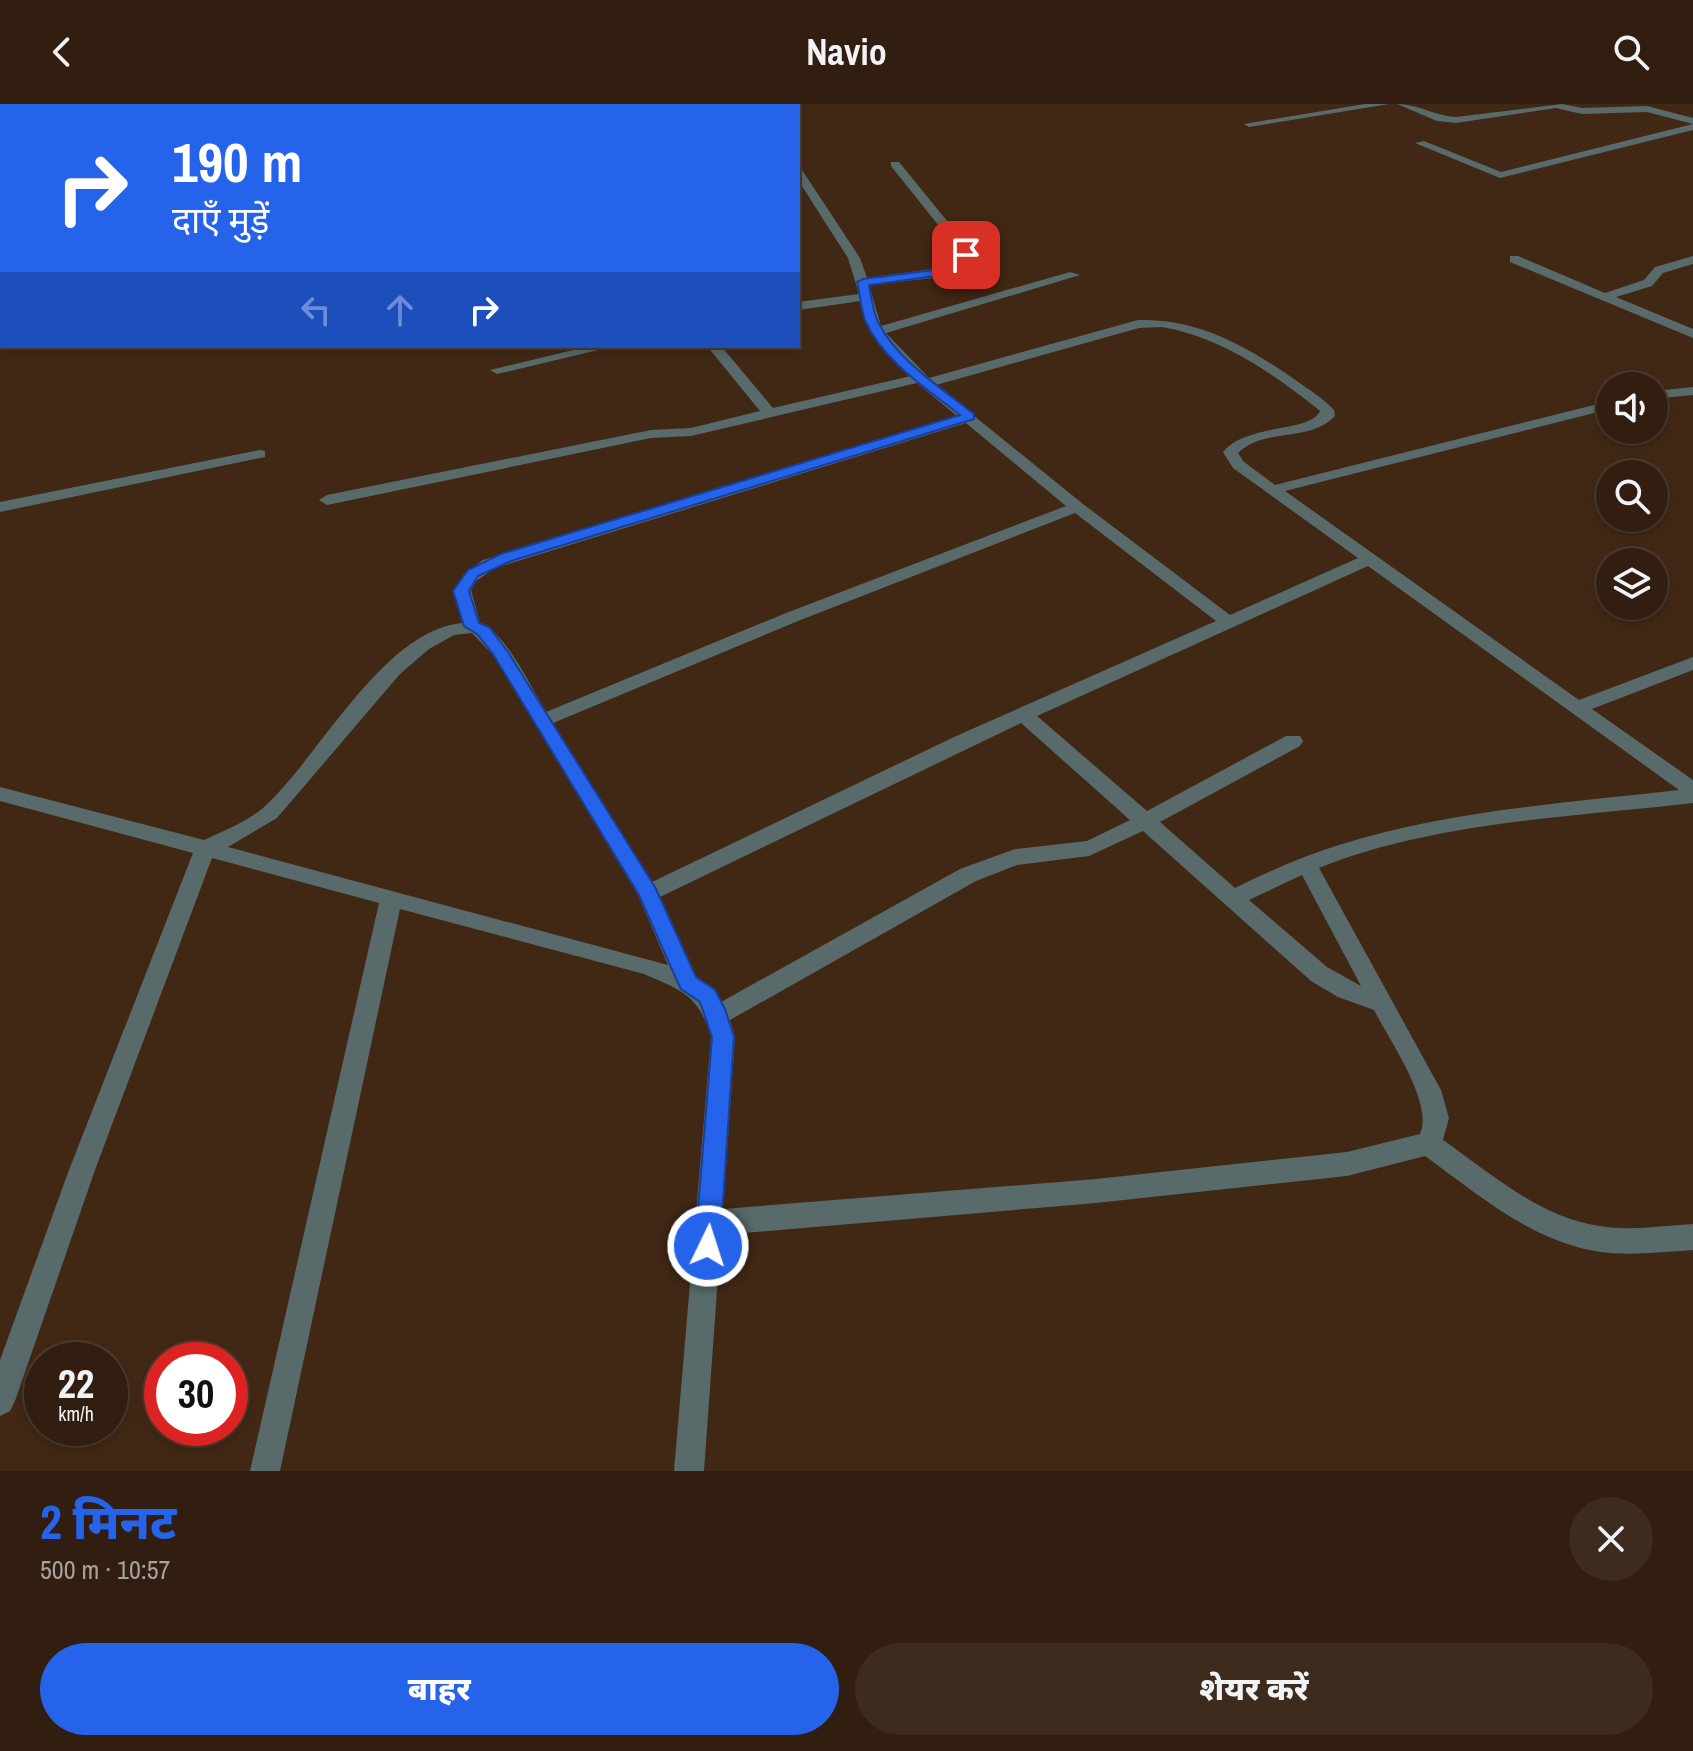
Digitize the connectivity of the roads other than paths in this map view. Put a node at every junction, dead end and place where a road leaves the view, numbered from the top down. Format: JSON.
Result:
{"nodes":[{"id":1,"x":1384,"y":104,"type":"edge"},
{"id":2,"x":1402,"y":104,"type":"edge"},
{"id":3,"x":1551,"y":105,"type":"edge"},
{"id":4,"x":1249,"y":124,"type":"dead end"},
{"id":5,"x":1693,"y":124,"type":"edge"},
{"id":6,"x":1420,"y":143,"type":"dead end"},
{"id":7,"x":895,"y":164,"type":"dead end"},
{"id":8,"x":800,"y":175,"type":"edge"},
{"id":9,"x":1514,"y":259,"type":"dead end"},
{"id":10,"x":1693,"y":260,"type":"edge"},
{"id":11,"x":1074,"y":275,"type":"dead end"},
{"id":12,"x":864,"y":289,"type":"junction"},
{"id":13,"x":1604,"y":297,"type":"junction"},
{"id":14,"x":800,"y":305,"type":"edge"},
{"id":15,"x":878,"y":331,"type":"junction"},
{"id":16,"x":1693,"y":334,"type":"edge"},
{"id":17,"x":716,"y":348,"type":"edge"},
{"id":18,"x":582,"y":349,"type":"edge"},
{"id":19,"x":497,"y":370,"type":"dead end"},
{"id":20,"x":924,"y":380,"type":"junction"},
{"id":21,"x":1693,"y":391,"type":"edge"},
{"id":22,"x":1668,"y":394,"type":"edge"},
{"id":23,"x":1596,"y":409,"type":"edge"},
{"id":24,"x":769,"y":413,"type":"junction"},
{"id":25,"x":969,"y":417,"type":"junction"},
{"id":26,"x":260,"y":454,"type":"dead end"},
{"id":27,"x":1272,"y":490,"type":"junction"},
{"id":28,"x":327,"y":500,"type":"dead end"},
{"id":29,"x":0,"y":507,"type":"edge"},
{"id":30,"x":1077,"y":507,"type":"junction"},
{"id":31,"x":1368,"y":560,"type":"junction"},
{"id":32,"x":1227,"y":621,"type":"junction"},
{"id":33,"x":472,"y":626,"type":"junction"},
{"id":34,"x":1693,"y":663,"type":"edge"},
{"id":35,"x":1578,"y":707,"type":"junction"},
{"id":36,"x":1023,"y":714,"type":"junction"},
{"id":37,"x":541,"y":721,"type":"junction"},
{"id":38,"x":1293,"y":741,"type":"dead end"},
{"id":39,"x":1693,"y":793,"type":"edge"},
{"id":40,"x":0,"y":794,"type":"edge"},
{"id":41,"x":1146,"y":821,"type":"junction"},
{"id":42,"x":205,"y":849,"type":"junction"},
{"id":43,"x":1307,"y":865,"type":"junction"},
{"id":44,"x":648,"y":893,"type":"junction"},
{"id":45,"x":1234,"y":898,"type":"junction"},
{"id":46,"x":391,"y":899,"type":"junction"},
{"id":47,"x":688,"y":983,"type":"junction"},
{"id":48,"x":1383,"y":1004,"type":"junction"},
{"id":49,"x":718,"y":1015,"type":"junction"},
{"id":50,"x":1428,"y":1144,"type":"junction"},
{"id":51,"x":709,"y":1223,"type":"junction"},
{"id":52,"x":1693,"y":1237,"type":"edge"},
{"id":53,"x":0,"y":1401,"type":"edge"},
{"id":54,"x":265,"y":1471,"type":"edge"},
{"id":55,"x":689,"y":1471,"type":"edge"}],
"edges":[{"from":1,"to":4,"type":"street"},
{"from":2,"to":3,"type":"street"},
{"from":3,"to":5,"type":"street"},
{"from":5,"to":6,"type":"street"},
{"from":7,"to":12,"type":"street"},
{"from":8,"to":12,"type":"street"},
{"from":9,"to":13,"type":"street"},
{"from":10,"to":13,"type":"street"},
{"from":11,"to":15,"type":"street"},
{"from":12,"to":14,"type":"street"},
{"from":12,"to":15,"type":"street"},
{"from":13,"to":16,"type":"street"},
{"from":15,"to":20,"type":"street"},
{"from":17,"to":24,"type":"street"},
{"from":18,"to":19,"type":"street"},
{"from":20,"to":24,"type":"street"},
{"from":20,"to":25,"type":"street"},
{"from":20,"to":27,"type":"street"},
{"from":21,"to":22,"type":"street"},
{"from":23,"to":27,"type":"street"},
{"from":24,"to":28,"type":"street"},
{"from":25,"to":30,"type":"street"},
{"from":25,"to":33,"type":"street"},
{"from":26,"to":29,"type":"street"},
{"from":27,"to":31,"type":"street"},
{"from":30,"to":32,"type":"street"},
{"from":30,"to":37,"type":"street"},
{"from":31,"to":32,"type":"street"},
{"from":31,"to":35,"type":"street"},
{"from":32,"to":36,"type":"street"},
{"from":33,"to":37,"type":"street"},
{"from":33,"to":42,"type":"street"},
{"from":34,"to":35,"type":"street"},
{"from":35,"to":39,"type":"street"},
{"from":36,"to":41,"type":"street"},
{"from":36,"to":44,"type":"street"},
{"from":37,"to":44,"type":"street"},
{"from":38,"to":41,"type":"street"},
{"from":39,"to":43,"type":"street"},
{"from":40,"to":42,"type":"street"},
{"from":41,"to":45,"type":"street"},
{"from":41,"to":49,"type":"street"},
{"from":42,"to":46,"type":"street"},
{"from":42,"to":53,"type":"street"},
{"from":43,"to":45,"type":"street"},
{"from":43,"to":48,"type":"street"},
{"from":44,"to":47,"type":"street"},
{"from":45,"to":48,"type":"street"},
{"from":46,"to":47,"type":"street"},
{"from":46,"to":54,"type":"street"},
{"from":47,"to":49,"type":"street"},
{"from":48,"to":50,"type":"street"},
{"from":49,"to":51,"type":"street"},
{"from":50,"to":51,"type":"street"},
{"from":50,"to":52,"type":"street"},
{"from":51,"to":55,"type":"street"}]}
